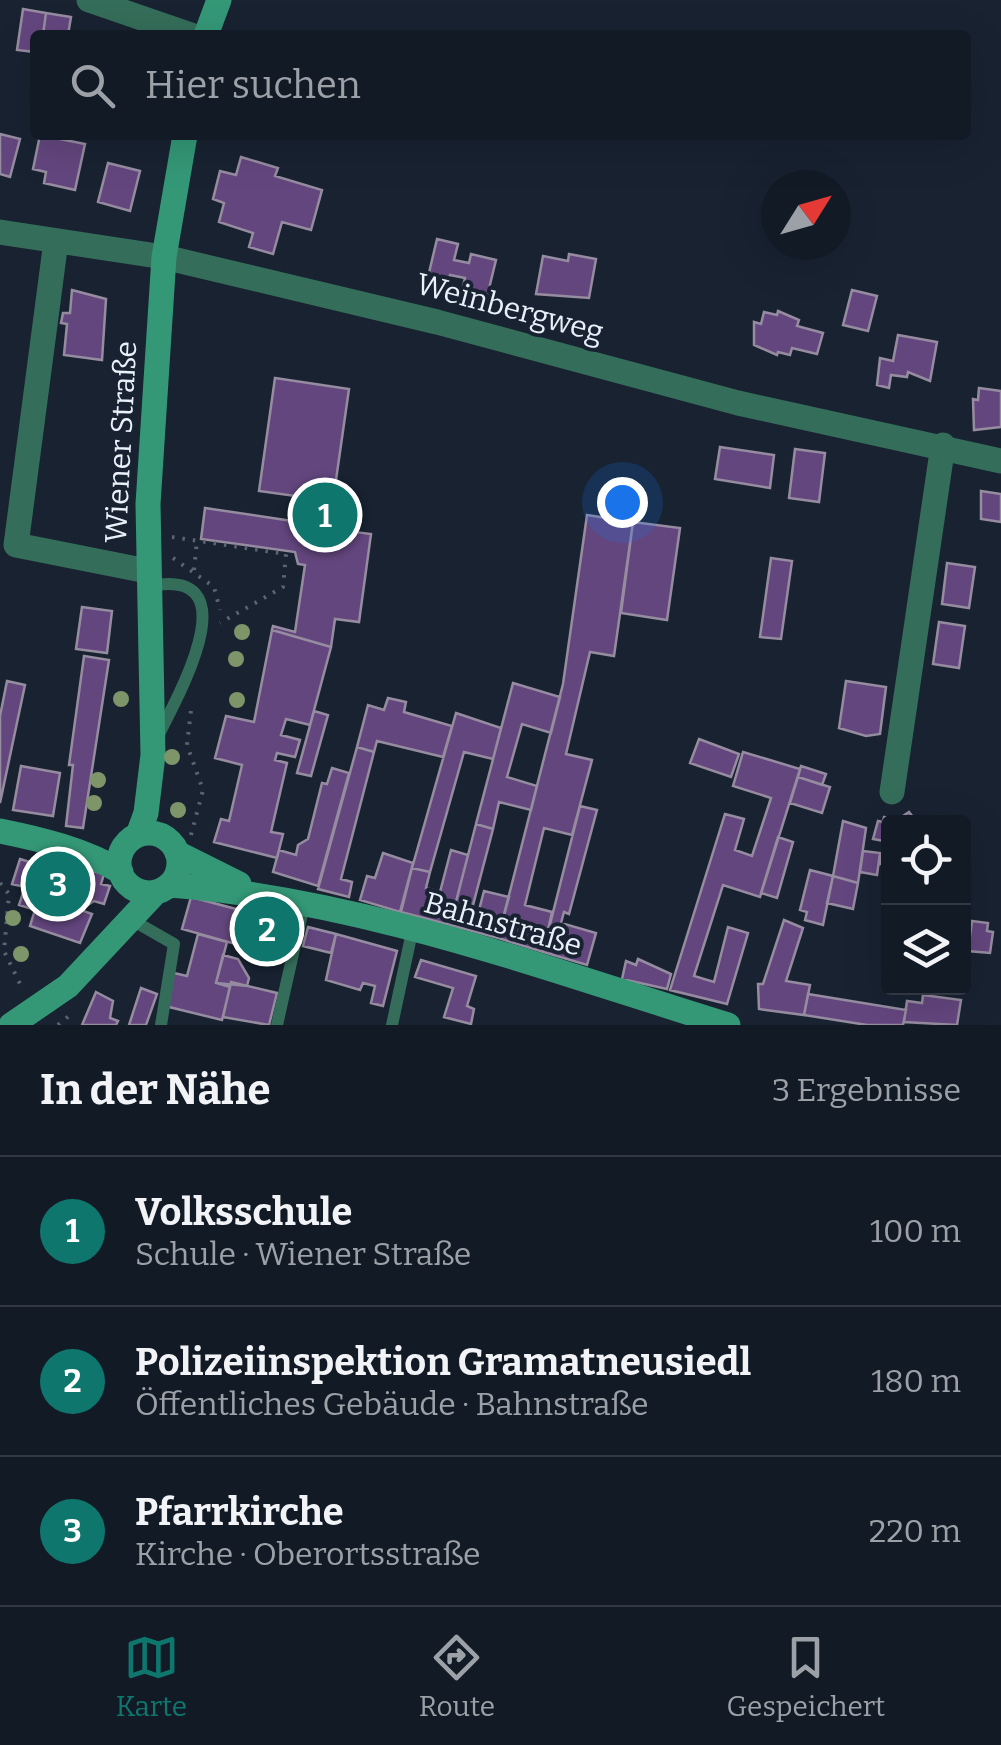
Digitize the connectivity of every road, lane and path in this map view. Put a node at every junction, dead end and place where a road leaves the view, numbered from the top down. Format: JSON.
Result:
{"nodes":[{"id":1,"x":89,"y":0,"type":"edge"},
{"id":2,"x":219,"y":0,"type":"edge"},
{"id":3,"x":176,"y":30,"type":"edge"},
{"id":4,"x":208,"y":30,"type":"edge"},
{"id":5,"x":184,"y":140,"type":"edge"},
{"id":6,"x":0,"y":232,"type":"edge"},
{"id":7,"x":56,"y":241,"type":"junction"},
{"id":8,"x":164,"y":257,"type":"junction"},
{"id":9,"x":943,"y":445,"type":"junction"},
{"id":10,"x":1001,"y":461,"type":"edge"},
{"id":11,"x":107,"y":519,"type":"dead end"},
{"id":12,"x":135,"y":535,"type":"dead end"},
{"id":13,"x":197,"y":540,"type":"junction"},
{"id":14,"x":194,"y":570,"type":"junction"},
{"id":15,"x":147,"y":578,"type":"junction"},
{"id":16,"x":220,"y":623,"type":"junction"},
{"id":17,"x":219,"y":631,"type":"dead end"},
{"id":18,"x":194,"y":701,"type":"dead end"},
{"id":19,"x":153,"y":750,"type":"junction"},
{"id":20,"x":892,"y":792,"type":"dead end"},
{"id":21,"x":0,"y":831,"type":"edge"},
{"id":22,"x":45,"y":841,"type":"junction"},
{"id":23,"x":151,"y":842,"type":"junction"},
{"id":24,"x":205,"y":868,"type":"junction"},
{"id":25,"x":125,"y":878,"type":"junction"},
{"id":26,"x":0,"y":882,"type":"edge"},
{"id":27,"x":163,"y":888,"type":"junction"},
{"id":28,"x":258,"y":893,"type":"junction"},
{"id":29,"x":304,"y":904,"type":"junction"},
{"id":30,"x":132,"y":920,"type":"junction"},
{"id":31,"x":412,"y":932,"type":"junction"},
{"id":32,"x":100,"y":951,"type":"junction"},
{"id":33,"x":36,"y":1009,"type":"junction"},
{"id":34,"x":11,"y":1025,"type":"edge"},
{"id":35,"x":161,"y":1025,"type":"edge"},
{"id":36,"x":277,"y":1025,"type":"edge"},
{"id":37,"x":392,"y":1025,"type":"edge"},
{"id":38,"x":728,"y":1025,"type":"edge"}],
"edges":[{"from":1,"to":3,"type":"street"},
{"from":2,"to":4,"type":"main road"},
{"from":5,"to":8,"type":"main road","name":"Wiener Straße"},
{"from":6,"to":7,"type":"street","name":"Weinbergweg"},
{"from":7,"to":8,"type":"street","name":"Weinbergweg"},
{"from":7,"to":15,"type":"street"},
{"from":8,"to":9,"type":"street","name":"Weinbergweg"},
{"from":8,"to":15,"type":"main road","name":"Wiener Straße"},
{"from":9,"to":10,"type":"street","name":"Weinbergweg"},
{"from":9,"to":20,"type":"street"},
{"from":11,"to":12,"type":"path"},
{"from":13,"to":14,"type":"path"},
{"from":13,"to":14,"type":"path"},
{"from":13,"to":16,"type":"path"},
{"from":14,"to":16,"type":"path"},
{"from":15,"to":19,"type":"main road","name":"Wiener Straße"},
{"from":15,"to":19,"type":"lane"},
{"from":16,"to":17,"type":"path"},
{"from":18,"to":24,"type":"path"},
{"from":19,"to":23,"type":"main road","name":"Wiener Straße"},
{"from":21,"to":22,"type":"main road"},
{"from":22,"to":23,"type":"main road"},
{"from":22,"to":25,"type":"main road"},
{"from":23,"to":24,"type":"main road","name":"Bahnstraße"},
{"from":23,"to":25,"type":"main road"},
{"from":23,"to":27,"type":"main road"},
{"from":24,"to":28,"type":"main road","name":"Bahnstraße"},
{"from":25,"to":27,"type":"main road"},
{"from":25,"to":32,"type":"main road"},
{"from":26,"to":33,"type":"path"},
{"from":27,"to":28,"type":"main road","name":"Bahnstraße"},
{"from":27,"to":30,"type":"main road"},
{"from":28,"to":29,"type":"main road","name":"Bahnstraße"},
{"from":29,"to":31,"type":"main road","name":"Bahnstraße"},
{"from":29,"to":36,"type":"lane"},
{"from":30,"to":32,"type":"main road"},
{"from":30,"to":35,"type":"lane"},
{"from":31,"to":37,"type":"lane"},
{"from":31,"to":38,"type":"main road","name":"Bahnstraße"},
{"from":32,"to":33,"type":"main road"},
{"from":33,"to":34,"type":"main road"}]}
